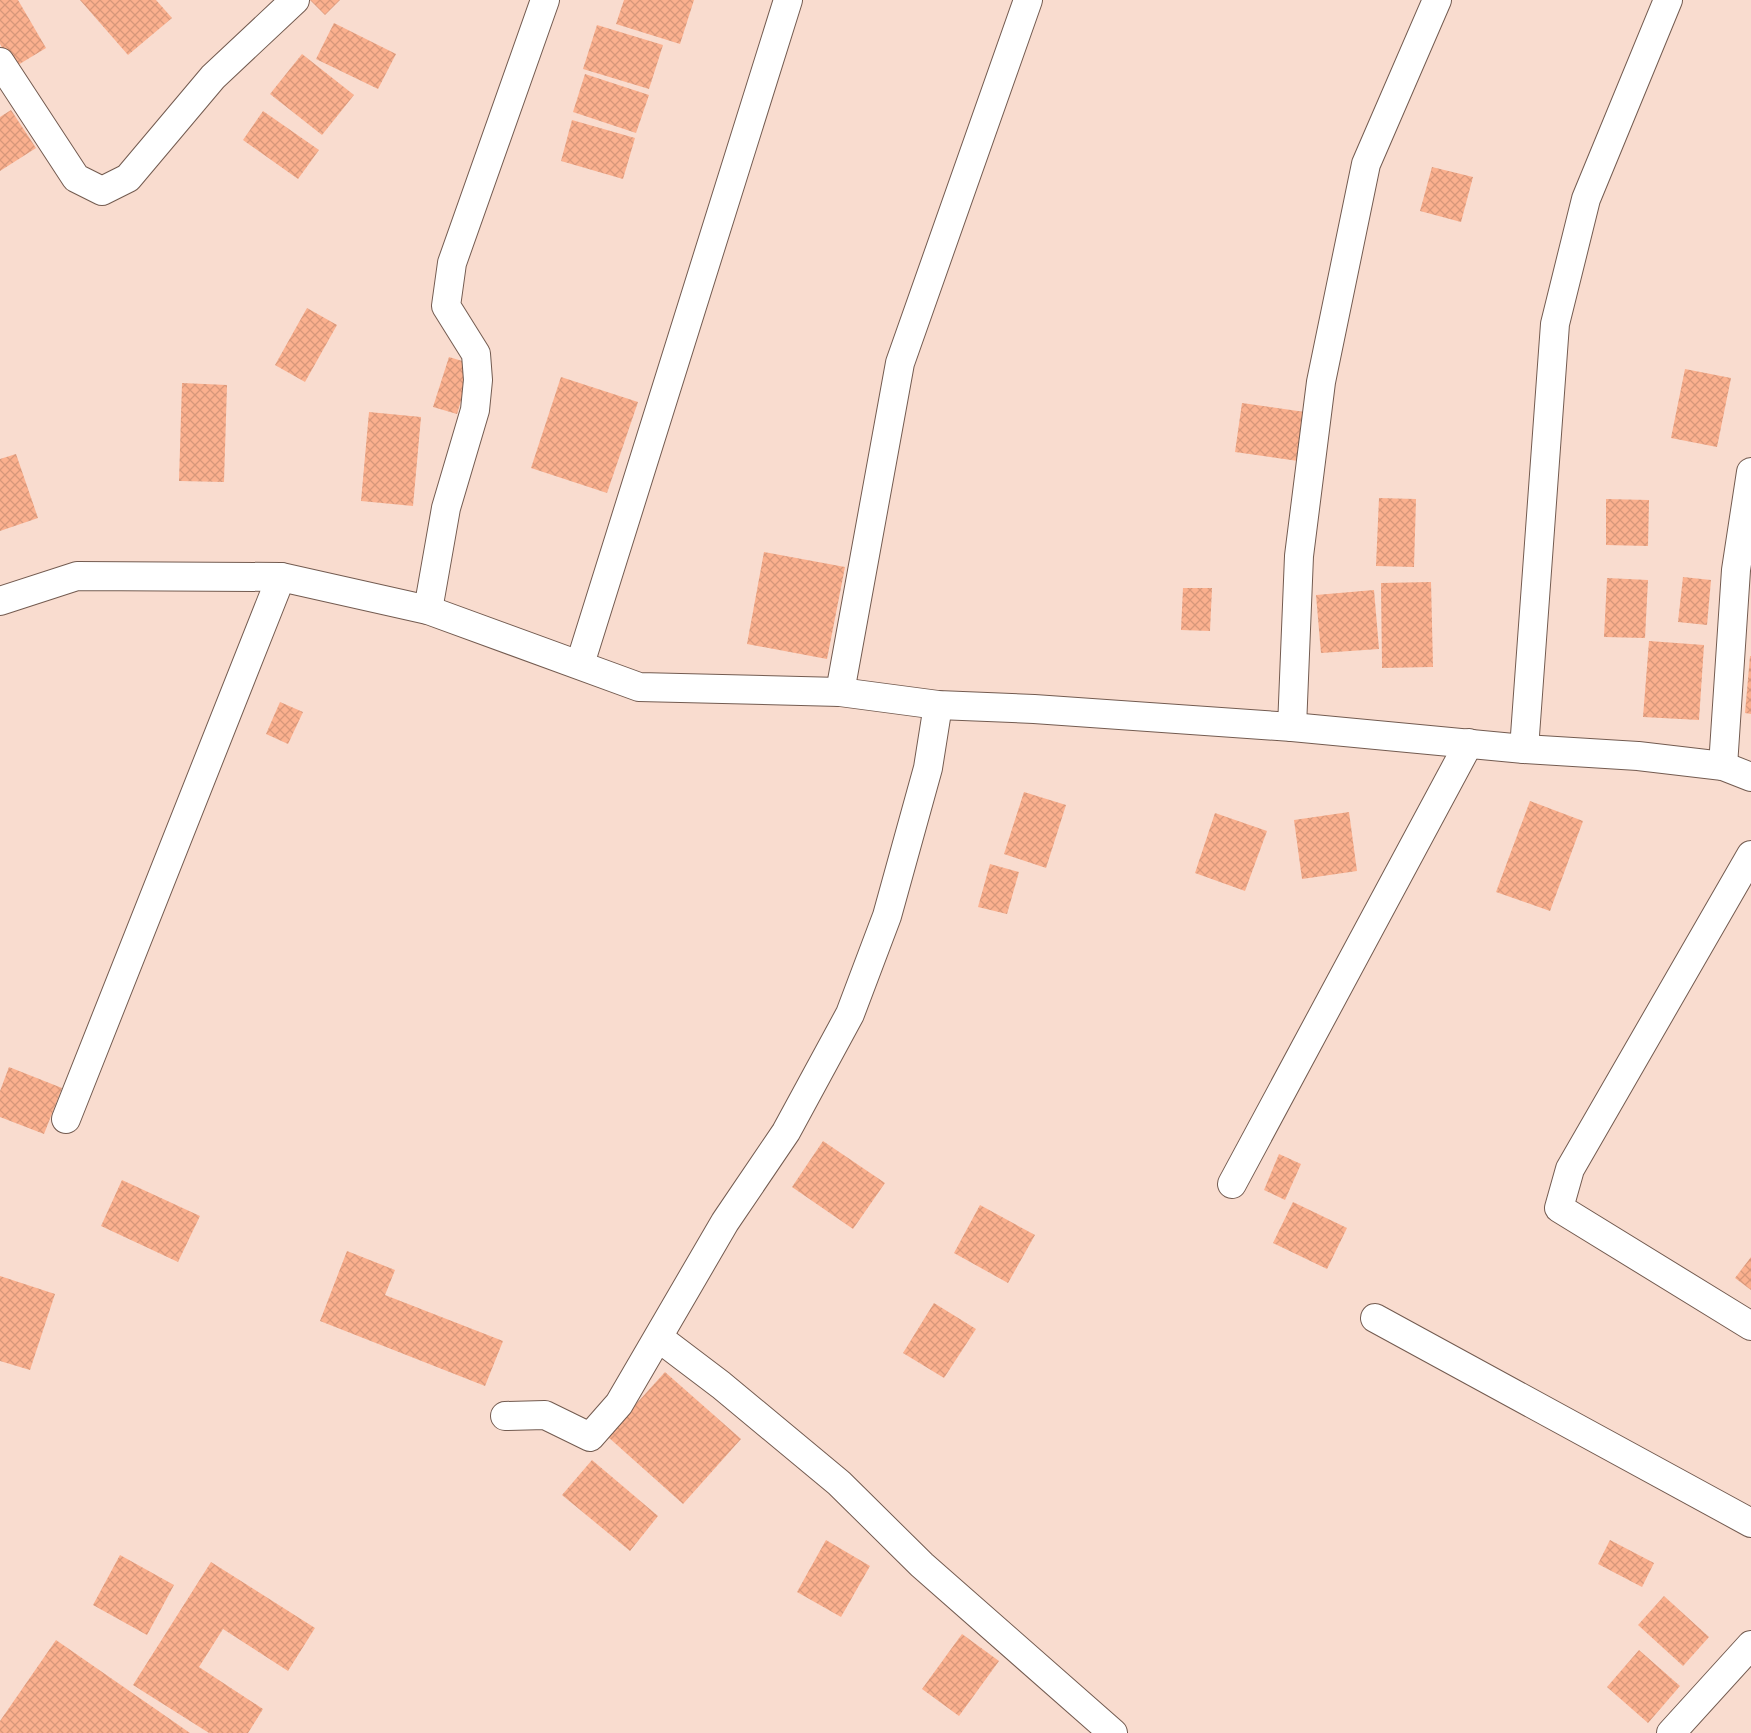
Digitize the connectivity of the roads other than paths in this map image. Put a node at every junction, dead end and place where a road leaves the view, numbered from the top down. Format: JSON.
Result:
{"nodes":[{"id":1,"x":295,"y":0,"type":"edge"},
{"id":2,"x":545,"y":0,"type":"edge"},
{"id":3,"x":788,"y":0,"type":"edge"},
{"id":4,"x":1028,"y":0,"type":"edge"},
{"id":5,"x":1437,"y":0,"type":"edge"},
{"id":6,"x":1668,"y":0,"type":"edge"},
{"id":7,"x":0,"y":62,"type":"edge"},
{"id":8,"x":1751,"y":472,"type":"edge"},
{"id":9,"x":281,"y":577,"type":"junction"},
{"id":10,"x":0,"y":601,"type":"edge"},
{"id":11,"x":428,"y":610,"type":"junction"},
{"id":12,"x":580,"y":664,"type":"junction"},
{"id":13,"x":840,"y":692,"type":"junction"},
{"id":14,"x":938,"y":705,"type":"junction"},
{"id":15,"x":1292,"y":727,"type":"junction"},
{"id":16,"x":1469,"y":743,"type":"junction"},
{"id":17,"x":1524,"y":748,"type":"junction"},
{"id":18,"x":1723,"y":766,"type":"junction"},
{"id":19,"x":1751,"y":777,"type":"edge"},
{"id":20,"x":1751,"y":855,"type":"edge"},
{"id":21,"x":66,"y":1119,"type":"dead end"},
{"id":22,"x":1232,"y":1184,"type":"dead end"},
{"id":23,"x":1375,"y":1318,"type":"dead end"},
{"id":24,"x":1751,"y":1326,"type":"edge"},
{"id":25,"x":659,"y":1338,"type":"junction"},
{"id":26,"x":505,"y":1416,"type":"dead end"},
{"id":27,"x":1751,"y":1523,"type":"edge"},
{"id":28,"x":1751,"y":1645,"type":"edge"},
{"id":29,"x":1113,"y":1733,"type":"edge"},
{"id":30,"x":1671,"y":1733,"type":"edge"}],
"edges":[{"from":1,"to":7,"type":"street"},
{"from":2,"to":11,"type":"street"},
{"from":3,"to":12,"type":"street"},
{"from":4,"to":13,"type":"street"},
{"from":5,"to":15,"type":"street"},
{"from":6,"to":17,"type":"street"},
{"from":8,"to":18,"type":"street"},
{"from":9,"to":10,"type":"street"},
{"from":9,"to":11,"type":"street"},
{"from":9,"to":21,"type":"street"},
{"from":11,"to":12,"type":"street"},
{"from":12,"to":13,"type":"street"},
{"from":13,"to":14,"type":"street"},
{"from":14,"to":15,"type":"street"},
{"from":14,"to":25,"type":"street"},
{"from":15,"to":16,"type":"street"},
{"from":16,"to":17,"type":"street"},
{"from":16,"to":22,"type":"street"},
{"from":17,"to":18,"type":"street"},
{"from":18,"to":19,"type":"street"},
{"from":20,"to":24,"type":"street"},
{"from":23,"to":27,"type":"street"},
{"from":25,"to":26,"type":"street"},
{"from":25,"to":29,"type":"street"},
{"from":28,"to":30,"type":"street"}]}
